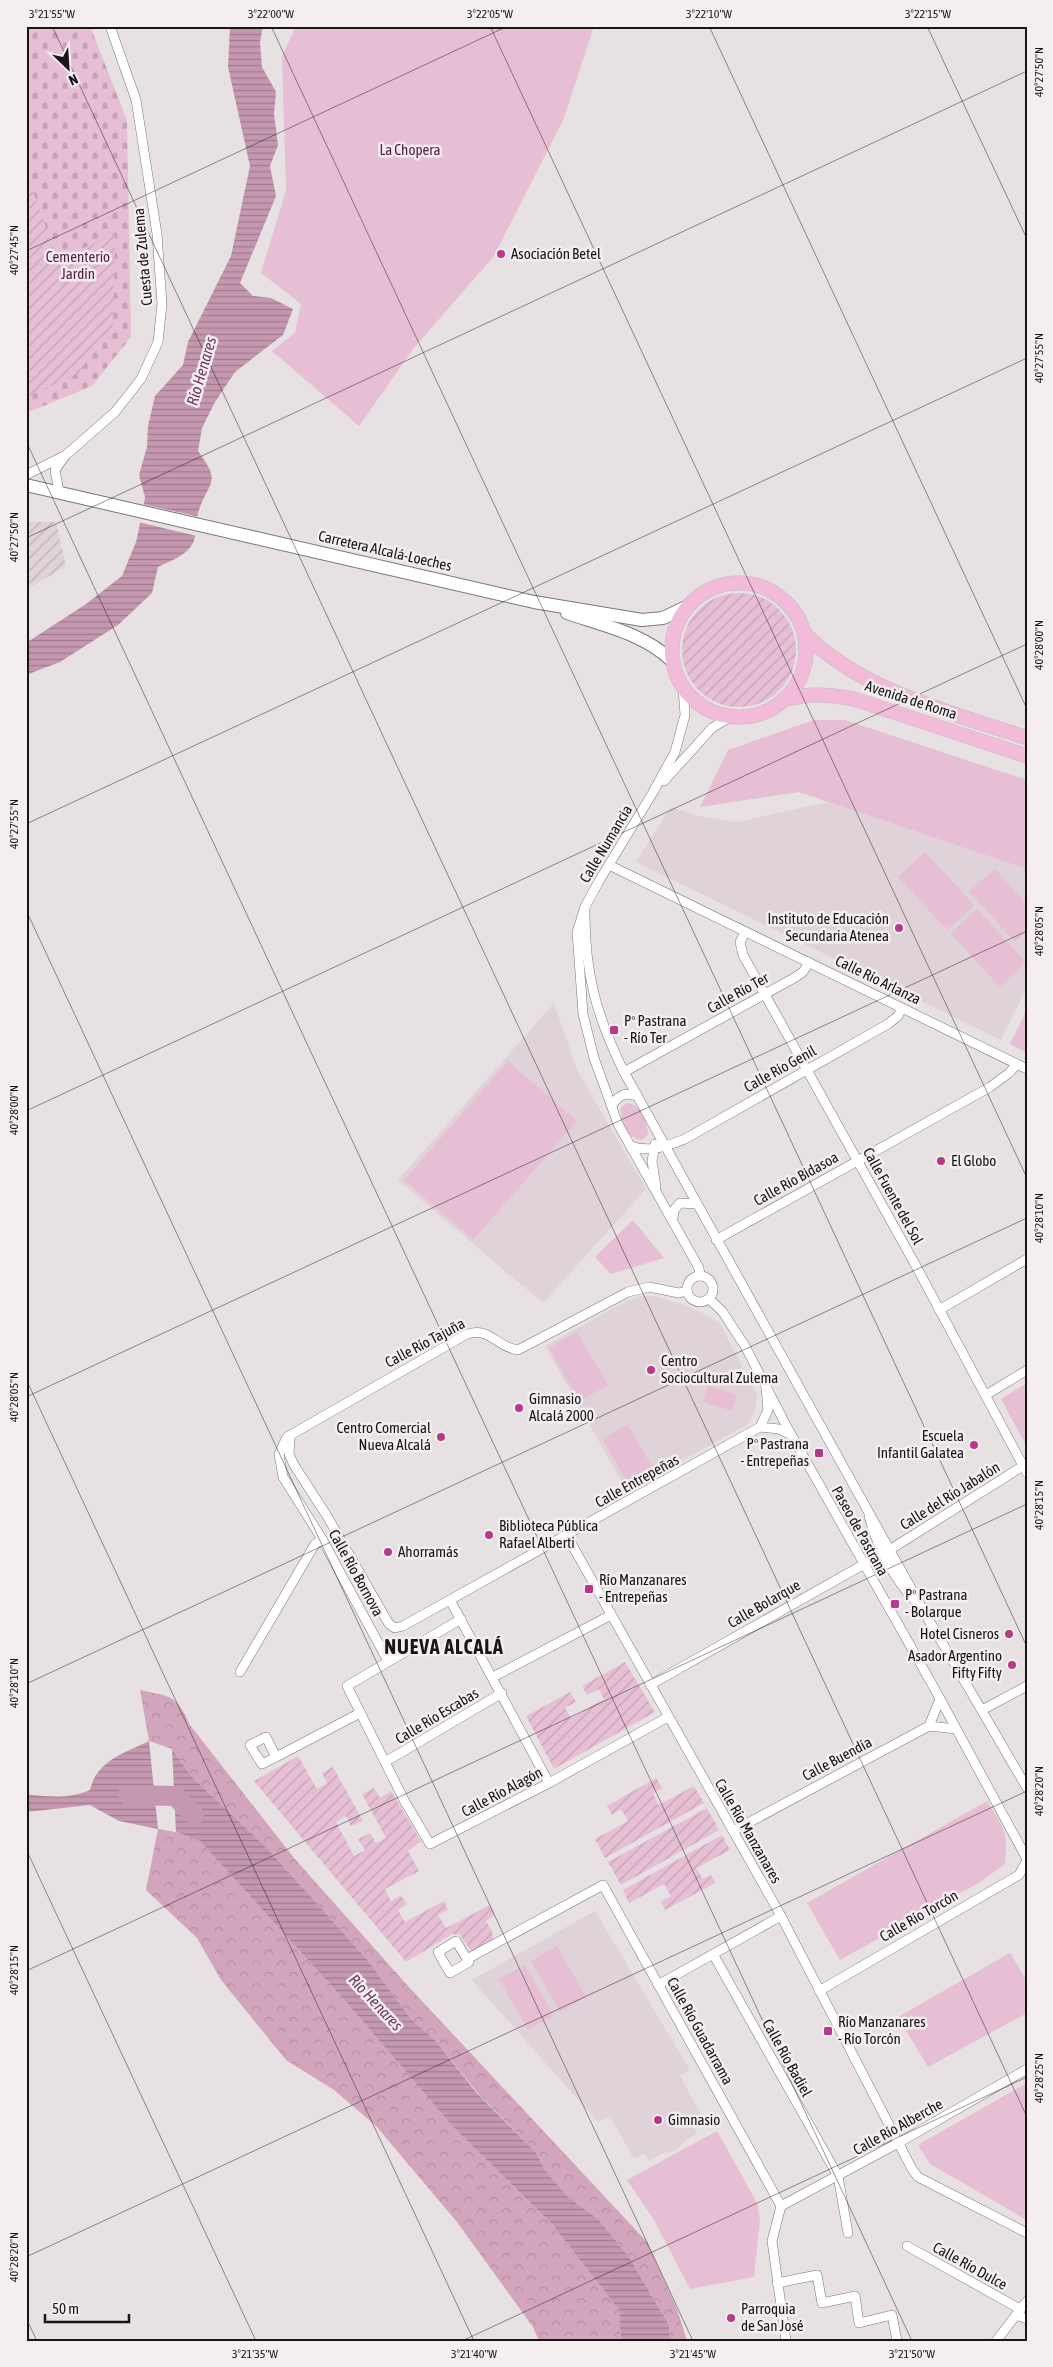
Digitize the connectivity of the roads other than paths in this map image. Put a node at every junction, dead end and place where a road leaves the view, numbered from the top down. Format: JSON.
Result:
{"nodes":[{"id":1,"x":110,"y":26,"type":"edge"},
{"id":2,"x":66,"y":455,"type":"junction"},
{"id":3,"x":26,"y":475,"type":"edge"},
{"id":4,"x":26,"y":485,"type":"edge"},
{"id":5,"x":63,"y":493,"type":"junction"},
{"id":6,"x":534,"y":602,"type":"junction"},
{"id":7,"x":686,"y":607,"type":"junction"},
{"id":8,"x":804,"y":634,"type":"junction"},
{"id":9,"x":672,"y":661,"type":"junction"},
{"id":10,"x":683,"y":688,"type":"junction"},
{"id":11,"x":783,"y":701,"type":"junction"},
{"id":12,"x":730,"y":717,"type":"junction"},
{"id":13,"x":1027,"y":738,"type":"edge"},
{"id":14,"x":1027,"y":756,"type":"edge"},
{"id":15,"x":652,"y":794,"type":"junction"},
{"id":16,"x":608,"y":865,"type":"junction"},
{"id":17,"x":585,"y":908,"type":"junction"},
{"id":18,"x":745,"y":932,"type":"junction"},
{"id":19,"x":809,"y":962,"type":"junction"},
{"id":20,"x":765,"y":993,"type":"junction"},
{"id":21,"x":902,"y":1008,"type":"junction"},
{"id":22,"x":1017,"y":1064,"type":"junction"},
{"id":23,"x":1027,"y":1069,"type":"edge"},
{"id":24,"x":807,"y":1070,"type":"junction"},
{"id":25,"x":624,"y":1072,"type":"junction"},
{"id":26,"x":636,"y":1096,"type":"junction"},
{"id":27,"x":612,"y":1105,"type":"junction"},
{"id":28,"x":658,"y":1135,"type":"junction"},
{"id":29,"x":631,"y":1146,"type":"junction"},
{"id":30,"x":665,"y":1147,"type":"junction"},
{"id":31,"x":653,"y":1149,"type":"junction"},
{"id":32,"x":857,"y":1160,"type":"junction"},
{"id":33,"x":656,"y":1188,"type":"junction"},
{"id":34,"x":696,"y":1204,"type":"junction"},
{"id":35,"x":673,"y":1218,"type":"junction"},
{"id":36,"x":716,"y":1240,"type":"junction"},
{"id":37,"x":1027,"y":1259,"type":"edge"},
{"id":38,"x":700,"y":1276,"type":"junction"},
{"id":39,"x":687,"y":1291,"type":"junction"},
{"id":40,"x":709,"y":1299,"type":"junction"},
{"id":41,"x":939,"y":1310,"type":"junction"},
{"id":42,"x":1027,"y":1370,"type":"edge"},
{"id":43,"x":766,"y":1387,"type":"junction"},
{"id":44,"x":986,"y":1395,"type":"junction"},
{"id":45,"x":760,"y":1427,"type":"junction"},
{"id":46,"x":290,"y":1435,"type":"junction"},
{"id":47,"x":791,"y":1435,"type":"junction"},
{"id":48,"x":1025,"y":1470,"type":"edge"},
{"id":49,"x":309,"y":1489,"type":"junction"},
{"id":50,"x":296,"y":1497,"type":"junction"},
{"id":51,"x":327,"y":1516,"type":"junction"},
{"id":52,"x":314,"y":1526,"type":"junction"},
{"id":53,"x":567,"y":1536,"type":"junction"},
{"id":54,"x":322,"y":1539,"type":"junction"},
{"id":55,"x":887,"y":1551,"type":"junction"},
{"id":56,"x":863,"y":1564,"type":"junction"},
{"id":57,"x":450,"y":1600,"type":"junction"},
{"id":58,"x":611,"y":1615,"type":"junction"},
{"id":59,"x":461,"y":1619,"type":"junction"},
{"id":60,"x":394,"y":1628,"type":"joint"},
{"id":61,"x":388,"y":1661,"type":"junction"},
{"id":62,"x":240,"y":1672,"type":"dead end"},
{"id":63,"x":493,"y":1677,"type":"junction"},
{"id":64,"x":650,"y":1685,"type":"junction"},
{"id":65,"x":1027,"y":1686,"type":"edge"},
{"id":66,"x":502,"y":1693,"type":"junction"},
{"id":67,"x":940,"y":1699,"type":"junction"},
{"id":68,"x":982,"y":1710,"type":"junction"},
{"id":69,"x":360,"y":1713,"type":"junction"},
{"id":70,"x":668,"y":1717,"type":"junction"},
{"id":71,"x":928,"y":1726,"type":"junction"},
{"id":72,"x":956,"y":1730,"type":"junction"},
{"id":73,"x":276,"y":1757,"type":"dead end"},
{"id":74,"x":385,"y":1762,"type":"junction"},
{"id":75,"x":549,"y":1783,"type":"junction"},
{"id":76,"x":1027,"y":1788,"type":"edge"},
{"id":77,"x":733,"y":1831,"type":"junction"},
{"id":78,"x":1027,"y":1859,"type":"edge"},
{"id":79,"x":782,"y":1916,"type":"junction"},
{"id":80,"x":713,"y":1954,"type":"junction"},
{"id":81,"x":467,"y":1959,"type":"dead end"},
{"id":82,"x":658,"y":1985,"type":"junction"},
{"id":83,"x":819,"y":1991,"type":"junction"},
{"id":84,"x":1027,"y":2069,"type":"edge"},
{"id":85,"x":900,"y":2142,"type":"junction"},
{"id":86,"x":838,"y":2176,"type":"junction"},
{"id":87,"x":781,"y":2206,"type":"junction"},
{"id":88,"x":848,"y":2233,"type":"dead end"},
{"id":89,"x":1027,"y":2233,"type":"edge"},
{"id":90,"x":907,"y":2246,"type":"dead end"},
{"id":91,"x":777,"y":2283,"type":"junction"},
{"id":92,"x":1027,"y":2301,"type":"edge"},
{"id":93,"x":1018,"y":2312,"type":"junction"},
{"id":94,"x":1027,"y":2319,"type":"edge"},
{"id":95,"x":786,"y":2341,"type":"edge"},
{"id":96,"x":897,"y":2341,"type":"edge"},
{"id":97,"x":996,"y":2341,"type":"edge"}],
"edges":[{"from":1,"to":2,"type":"street","name":"Cuesta de Zulema"},
{"from":2,"to":3,"type":"street"},
{"from":2,"to":5,"type":"street"},
{"from":4,"to":5,"type":"main road"},
{"from":5,"to":6,"type":"main road","name":"Carretera Alcalá-Loeches"},
{"from":6,"to":7,"type":"main road","name":"Carretera Alcalá-Loeches"},
{"from":6,"to":9,"type":"main road","name":"Carretera Alcalá-Loeches"},
{"from":7,"to":8,"type":"main road"},
{"from":7,"to":9,"type":"main road"},
{"from":8,"to":11,"type":"main road"},
{"from":8,"to":13,"type":"main road","name":"Avenida de Roma"},
{"from":9,"to":10,"type":"main road"},
{"from":10,"to":12,"type":"main road"},
{"from":10,"to":15,"type":"street","name":"Calle Numancia"},
{"from":11,"to":12,"type":"main road"},
{"from":11,"to":14,"type":"main road","name":"Avenida de Roma"},
{"from":12,"to":15,"type":"street","name":"Calle Numancia"},
{"from":15,"to":16,"type":"street","name":"Calle Numancia"},
{"from":16,"to":17,"type":"street","name":"Calle Numancia"},
{"from":16,"to":18,"type":"street","name":"Calle Río Arlanza"},
{"from":17,"to":25,"type":"street","name":"Paseo de Pastrana"},
{"from":17,"to":27,"type":"street"},
{"from":18,"to":19,"type":"street","name":"Calle Río Arlanza"},
{"from":18,"to":20,"type":"street","name":"Calle Fuente del Sol"},
{"from":19,"to":20,"type":"street","name":"Calle Río Ter"},
{"from":19,"to":21,"type":"street","name":"Calle Río Arlanza"},
{"from":20,"to":24,"type":"street","name":"Calle Fuente del Sol"},
{"from":20,"to":25,"type":"street","name":"Calle Río Ter"},
{"from":21,"to":22,"type":"street","name":"Calle Río Arlanza"},
{"from":21,"to":24,"type":"street","name":"Calle Río Genil"},
{"from":22,"to":23,"type":"street","name":"Calle Río Arlanza"},
{"from":22,"to":32,"type":"street","name":"Calle Río Bidasoa"},
{"from":24,"to":30,"type":"street","name":"Calle Río Genil"},
{"from":24,"to":32,"type":"street","name":"Calle Fuente del Sol"},
{"from":25,"to":26,"type":"street","name":"Paseo de Pastrana"},
{"from":26,"to":27,"type":"street"},
{"from":26,"to":28,"type":"street","name":"Paseo de Pastrana"},
{"from":27,"to":29,"type":"street"},
{"from":28,"to":30,"type":"street","name":"Paseo de Pastrana"},
{"from":28,"to":31,"type":"street"},
{"from":29,"to":31,"type":"street"},
{"from":29,"to":33,"type":"street"},
{"from":30,"to":31,"type":"street"},
{"from":30,"to":34,"type":"street","name":"Paseo de Pastrana"},
{"from":31,"to":33,"type":"street"},
{"from":32,"to":36,"type":"street","name":"Calle Río Bidasoa"},
{"from":32,"to":41,"type":"street","name":"Calle Fuente del Sol"},
{"from":33,"to":35,"type":"street"},
{"from":34,"to":35,"type":"street"},
{"from":34,"to":36,"type":"street","name":"Paseo de Pastrana"},
{"from":35,"to":38,"type":"street"},
{"from":36,"to":55,"type":"street","name":"Paseo de Pastrana"},
{"from":37,"to":41,"type":"street"},
{"from":38,"to":39,"type":"street"},
{"from":38,"to":40,"type":"street"},
{"from":39,"to":40,"type":"street"},
{"from":39,"to":46,"type":"street","name":"Calle Río Tajuña"},
{"from":40,"to":43,"type":"street","name":"Paseo de Pastrana"},
{"from":41,"to":44,"type":"street","name":"Calle Fuente del Sol"},
{"from":42,"to":44,"type":"street"},
{"from":43,"to":45,"type":"street"},
{"from":43,"to":47,"type":"street","name":"Paseo de Pastrana"},
{"from":44,"to":48,"type":"street","name":"Calle Fuente del Sol"},
{"from":45,"to":47,"type":"street"},
{"from":45,"to":53,"type":"street","name":"Calle Entrepeñas"},
{"from":46,"to":49,"type":"street","name":"Calle Río Bornova"},
{"from":46,"to":50,"type":"street","name":"Calle Río Bornova"},
{"from":47,"to":56,"type":"street","name":"Paseo de Pastrana"},
{"from":48,"to":55,"type":"street","name":"Calle del Río Jabalón"},
{"from":49,"to":50,"type":"street"},
{"from":49,"to":51,"type":"street","name":"Calle Río Bornova"},
{"from":50,"to":52,"type":"street","name":"Calle Río Bornova"},
{"from":51,"to":52,"type":"street","name":"Calle Río Bornova"},
{"from":51,"to":60,"type":"street","name":"Calle Río Bornova"},
{"from":52,"to":54,"type":"street","name":"Calle Río Bornova"},
{"from":53,"to":57,"type":"street","name":"Calle Entrepeñas"},
{"from":53,"to":58,"type":"street","name":"Calle Río Manzanares"},
{"from":54,"to":61,"type":"street","name":"Calle Río Bornova"},
{"from":54,"to":62,"type":"street"},
{"from":55,"to":56,"type":"street","name":"Calle Bolarque"},
{"from":55,"to":68,"type":"street","name":"Paseo de Pastrana"},
{"from":56,"to":64,"type":"street","name":"Calle Bolarque"},
{"from":56,"to":67,"type":"street","name":"Paseo de Pastrana"},
{"from":57,"to":59,"type":"street"},
{"from":57,"to":60,"type":"street","name":"Calle Entrepeñas"},
{"from":58,"to":63,"type":"street"},
{"from":58,"to":64,"type":"street","name":"Calle Río Manzanares"},
{"from":59,"to":61,"type":"street"},
{"from":59,"to":63,"type":"street"},
{"from":61,"to":69,"type":"street"},
{"from":63,"to":66,"type":"street"},
{"from":64,"to":70,"type":"street","name":"Calle Río Manzanares"},
{"from":65,"to":68,"type":"street"},
{"from":66,"to":74,"type":"street","name":"Calle Río Escabas"},
{"from":66,"to":75,"type":"street"},
{"from":67,"to":71,"type":"street"},
{"from":67,"to":72,"type":"street","name":"Paseo de Pastrana"},
{"from":68,"to":76,"type":"street","name":"Paseo de Pastrana"},
{"from":69,"to":73,"type":"street"},
{"from":69,"to":74,"type":"street"},
{"from":70,"to":75,"type":"street","name":"Calle Río Alagón"},
{"from":70,"to":77,"type":"street","name":"Calle Río Manzanares"},
{"from":71,"to":72,"type":"street"},
{"from":71,"to":77,"type":"street","name":"Calle Buendía"},
{"from":72,"to":78,"type":"street","name":"Paseo de Pastrana"},
{"from":74,"to":75,"type":"street","name":"Calle Río Alagón"},
{"from":77,"to":79,"type":"street","name":"Calle Río Manzanares"},
{"from":78,"to":83,"type":"street","name":"Calle Río Torcón"},
{"from":79,"to":80,"type":"street"},
{"from":79,"to":83,"type":"street","name":"Calle Río Manzanares"},
{"from":80,"to":82,"type":"street"},
{"from":80,"to":86,"type":"street","name":"Calle Río Badiel"},
{"from":81,"to":82,"type":"street","name":"Calle Río Guadarrama"},
{"from":82,"to":87,"type":"street","name":"Calle Río Guadarrama"},
{"from":83,"to":85,"type":"street","name":"Calle Río Manzanares"},
{"from":84,"to":85,"type":"street","name":"Calle Río Alberche"},
{"from":85,"to":86,"type":"street","name":"Calle Río Alberche"},
{"from":85,"to":89,"type":"street","name":"Calle Río Manzanares"},
{"from":86,"to":87,"type":"street","name":"Calle Río Alberche"},
{"from":86,"to":88,"type":"street"},
{"from":87,"to":91,"type":"street"},
{"from":90,"to":93,"type":"street","name":"Calle Río Dulce"},
{"from":91,"to":95,"type":"street"},
{"from":91,"to":96,"type":"street"},
{"from":92,"to":93,"type":"street"},
{"from":93,"to":94,"type":"street","name":"Calle Río Dulce"},
{"from":93,"to":97,"type":"street"}]}
